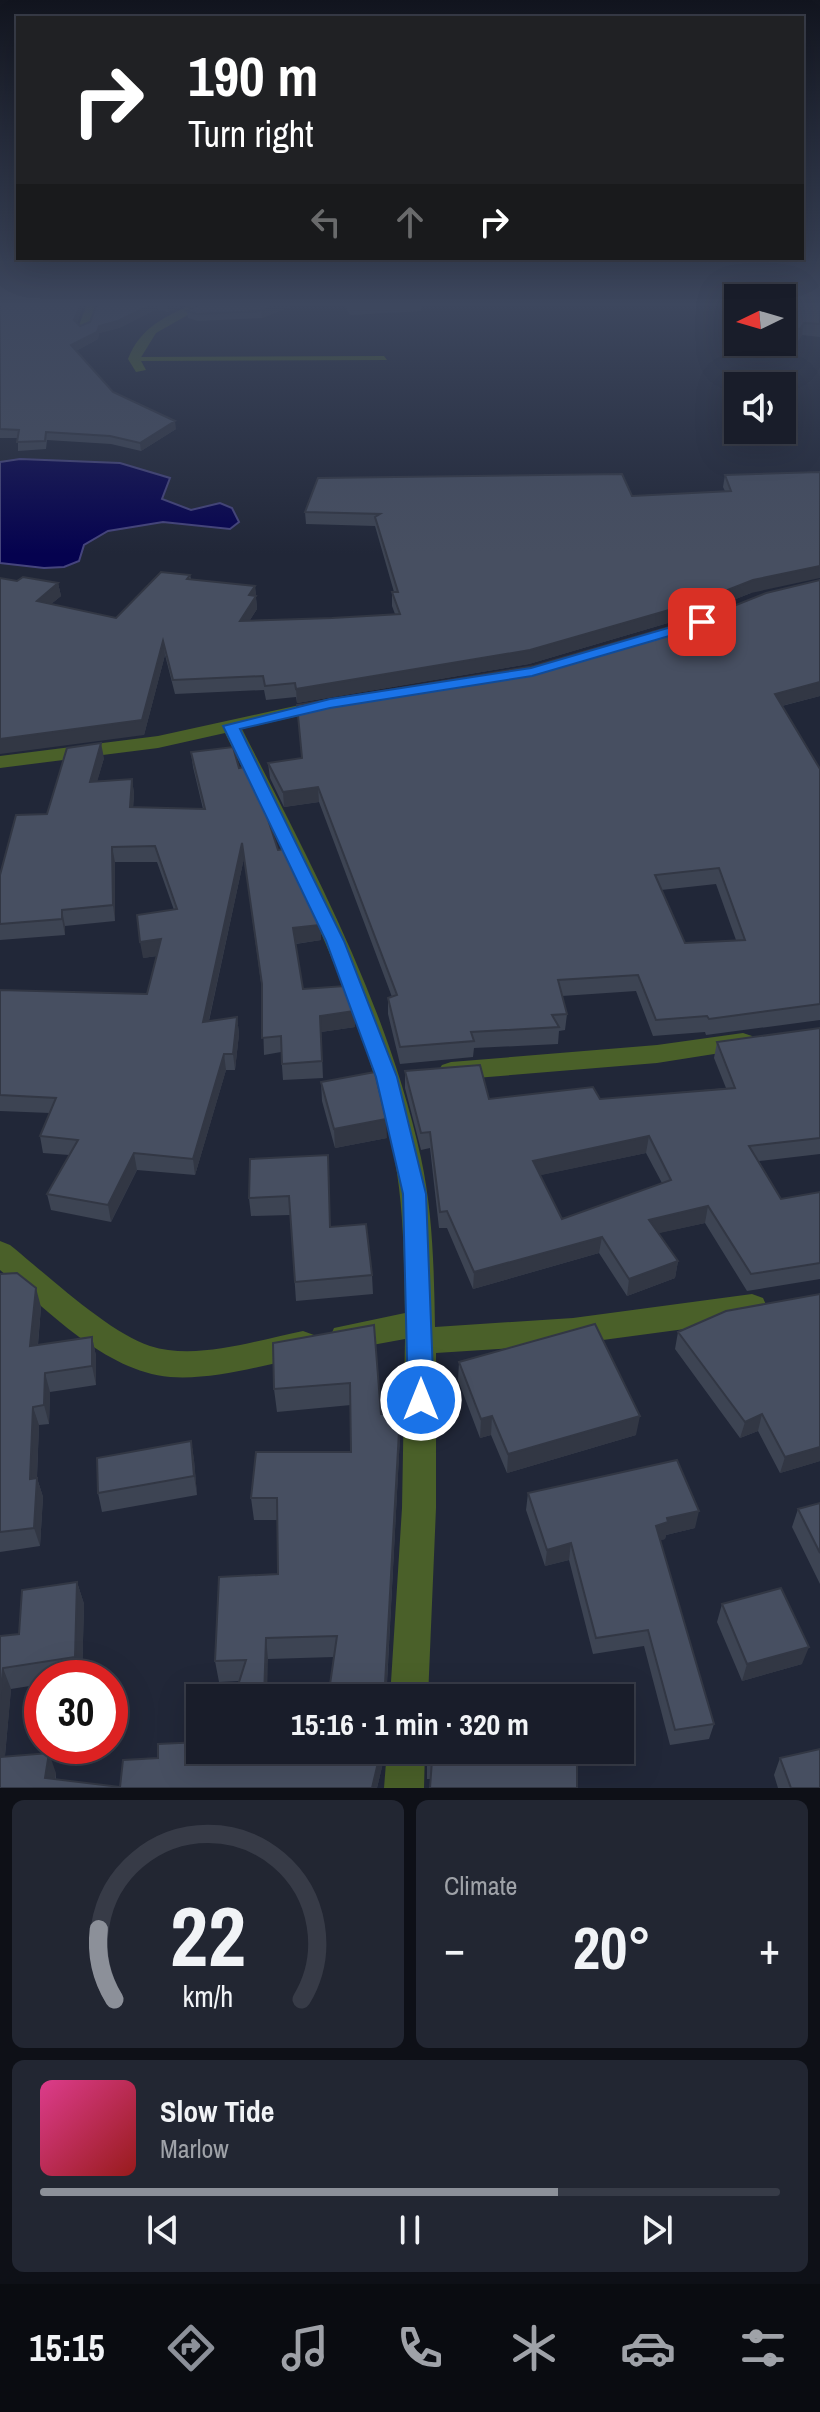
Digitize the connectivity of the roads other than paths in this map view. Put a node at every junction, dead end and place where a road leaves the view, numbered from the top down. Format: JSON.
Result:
{"nodes":[{"id":1,"x":345,"y":701,"type":"edge"},
{"id":2,"x":231,"y":726,"type":"junction"},
{"id":3,"x":0,"y":762,"type":"edge"},
{"id":4,"x":767,"y":1039,"type":"edge"},
{"id":5,"x":387,"y":1077,"type":"junction"},
{"id":6,"x":0,"y":1253,"type":"edge"},
{"id":7,"x":779,"y":1302,"type":"edge"},
{"id":8,"x":421,"y":1332,"type":"junction"},
{"id":9,"x":410,"y":1684,"type":"edge"},
{"id":10,"x":405,"y":1764,"type":"edge"},
{"id":11,"x":404,"y":1788,"type":"edge"}],
"edges":[{"from":1,"to":2,"type":"street"},
{"from":2,"to":3,"type":"street"},
{"from":2,"to":5,"type":"street"},
{"from":4,"to":5,"type":"street"},
{"from":5,"to":8,"type":"street"},
{"from":6,"to":8,"type":"street"},
{"from":7,"to":8,"type":"street"},
{"from":8,"to":9,"type":"street"},
{"from":10,"to":11,"type":"street"}]}
